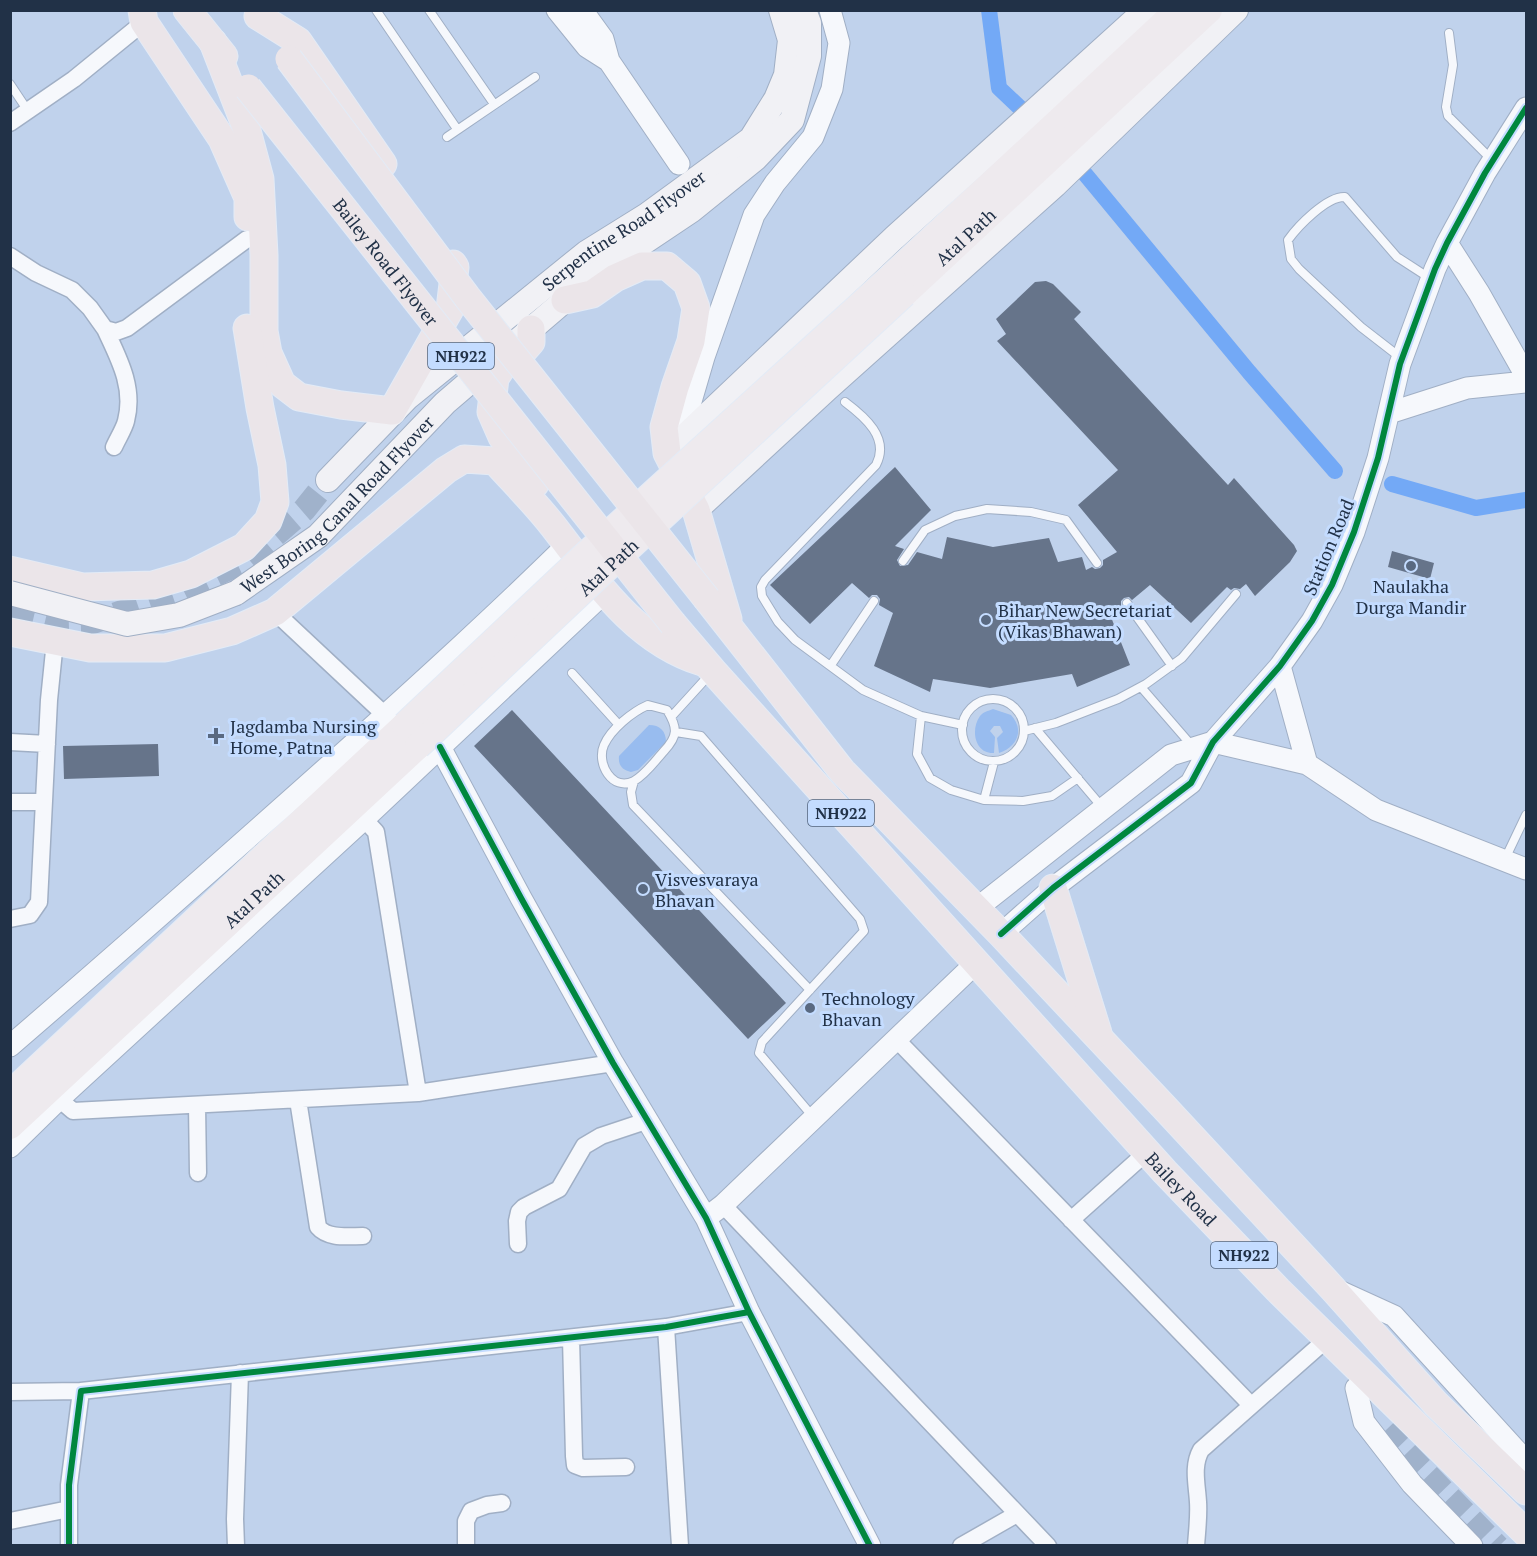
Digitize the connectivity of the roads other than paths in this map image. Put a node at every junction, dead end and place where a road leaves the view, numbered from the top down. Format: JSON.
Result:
{"nodes":[{"id":1,"x":187,"y":10,"type":"edge"},
{"id":2,"x":376,"y":10,"type":"edge"},
{"id":3,"x":429,"y":10,"type":"edge"},
{"id":4,"x":557,"y":10,"type":"edge"},
{"id":5,"x":582,"y":10,"type":"edge"},
{"id":6,"x":781,"y":10,"type":"edge"},
{"id":7,"x":804,"y":10,"type":"edge"},
{"id":8,"x":830,"y":10,"type":"edge"},
{"id":9,"x":1146,"y":10,"type":"edge"},
{"id":10,"x":1178,"y":10,"type":"edge"},
{"id":11,"x":1209,"y":10,"type":"edge"},
{"id":12,"x":1236,"y":10,"type":"edge"},
{"id":13,"x":256,"y":13,"type":"edge"},
{"id":14,"x":143,"y":16,"type":"edge"},
{"id":15,"x":1449,"y":33,"type":"dead end"},
{"id":16,"x":213,"y":42,"type":"junction"},
{"id":17,"x":609,"y":61,"type":"junction"},
{"id":18,"x":535,"y":78,"type":"dead end"},
{"id":19,"x":10,"y":84,"type":"edge"},
{"id":20,"x":494,"y":104,"type":"junction"},
{"id":21,"x":1527,"y":108,"type":"edge"},
{"id":22,"x":28,"y":111,"type":"junction"},
{"id":23,"x":1081,"y":115,"type":"junction"},
{"id":24,"x":10,"y":123,"type":"edge"},
{"id":25,"x":457,"y":129,"type":"junction"},
{"id":26,"x":447,"y":137,"type":"dead end"},
{"id":27,"x":1493,"y":160,"type":"junction"},
{"id":28,"x":679,"y":164,"type":"dead end"},
{"id":29,"x":1036,"y":173,"type":"junction"},
{"id":30,"x":247,"y":239,"type":"junction"},
{"id":31,"x":1447,"y":243,"type":"junction"},
{"id":32,"x":10,"y":256,"type":"edge"},
{"id":33,"x":1432,"y":279,"type":"junction"},
{"id":34,"x":565,"y":300,"type":"junction"},
{"id":35,"x":105,"y":328,"type":"junction"},
{"id":36,"x":531,"y":329,"type":"junction"},
{"id":37,"x":1402,"y":359,"type":"junction"},
{"id":38,"x":1527,"y":376,"type":"edge"},
{"id":39,"x":1527,"y":382,"type":"edge"},
{"id":40,"x":845,"y":402,"type":"dead end"},
{"id":41,"x":392,"y":411,"type":"junction"},
{"id":42,"x":1389,"y":413,"type":"junction"},
{"id":43,"x":666,"y":439,"type":"junction"},
{"id":44,"x":114,"y":447,"type":"dead end"},
{"id":45,"x":328,"y":480,"type":"tunnel mouth"},
{"id":46,"x":696,"y":510,"type":"junction"},
{"id":47,"x":567,"y":545,"type":"junction"},
{"id":48,"x":903,"y":561,"type":"dead end"},
{"id":49,"x":1097,"y":563,"type":"dead end"},
{"id":50,"x":10,"y":570,"type":"edge"},
{"id":51,"x":526,"y":586,"type":"junction"},
{"id":52,"x":605,"y":592,"type":"junction"},
{"id":53,"x":10,"y":593,"type":"edge"},
{"id":54,"x":1236,"y":594,"type":"dead end"},
{"id":55,"x":874,"y":601,"type":"dead end"},
{"id":56,"x":1127,"y":603,"type":"dead end"},
{"id":57,"x":275,"y":612,"type":"junction"},
{"id":58,"x":568,"y":627,"type":"junction"},
{"id":59,"x":730,"y":629,"type":"junction"},
{"id":60,"x":10,"y":632,"type":"edge"},
{"id":61,"x":55,"y":641,"type":"junction"},
{"id":62,"x":705,"y":661,"type":"junction"},
{"id":63,"x":831,"y":665,"type":"junction"},
{"id":64,"x":1172,"y":666,"type":"junction"},
{"id":65,"x":1280,"y":666,"type":"junction"},
{"id":66,"x":572,"y":673,"type":"dead end"},
{"id":67,"x":1141,"y":687,"type":"junction"},
{"id":68,"x":921,"y":716,"type":"junction"},
{"id":69,"x":671,"y":717,"type":"junction"},
{"id":70,"x":619,"y":725,"type":"junction"},
{"id":71,"x":963,"y":725,"type":"junction"},
{"id":72,"x":1035,"y":728,"type":"junction"},
{"id":73,"x":1024,"y":731,"type":"junction"},
{"id":74,"x":676,"y":732,"type":"junction"},
{"id":75,"x":412,"y":733,"type":"junction"},
{"id":76,"x":10,"y":742,"type":"edge"},
{"id":77,"x":47,"y":744,"type":"junction"},
{"id":78,"x":1203,"y":745,"type":"junction"},
{"id":79,"x":994,"y":762,"type":"junction"},
{"id":80,"x":1307,"y":764,"type":"junction"},
{"id":81,"x":1078,"y":778,"type":"junction"},
{"id":82,"x":634,"y":781,"type":"junction"},
{"id":83,"x":984,"y":800,"type":"junction"},
{"id":84,"x":10,"y":802,"type":"edge"},
{"id":85,"x":44,"y":802,"type":"junction"},
{"id":86,"x":1102,"y":807,"type":"junction"},
{"id":87,"x":1527,"y":815,"type":"edge"},
{"id":88,"x":364,"y":819,"type":"junction"},
{"id":89,"x":1505,"y":859,"type":"junction"},
{"id":90,"x":1527,"y":870,"type":"edge"},
{"id":91,"x":1053,"y":888,"type":"junction"},
{"id":92,"x":976,"y":909,"type":"junction"},
{"id":93,"x":10,"y":919,"type":"edge"},
{"id":94,"x":1001,"y":934,"type":"junction"},
{"id":95,"x":976,"y":963,"type":"junction"},
{"id":96,"x":810,"y":990,"type":"junction"},
{"id":97,"x":896,"y":1039,"type":"junction"},
{"id":98,"x":1100,"y":1039,"type":"junction"},
{"id":99,"x":10,"y":1046,"type":"edge"},
{"id":100,"x":613,"y":1063,"type":"junction"},
{"id":101,"x":418,"y":1093,"type":"junction"},
{"id":102,"x":10,"y":1094,"type":"edge"},
{"id":103,"x":60,"y":1099,"type":"junction"},
{"id":104,"x":298,"y":1100,"type":"junction"},
{"id":105,"x":197,"y":1105,"type":"junction"},
{"id":106,"x":1164,"y":1107,"type":"junction"},
{"id":107,"x":814,"y":1118,"type":"junction"},
{"id":108,"x":646,"y":1121,"type":"junction"},
{"id":109,"x":10,"y":1126,"type":"edge"},
{"id":110,"x":10,"y":1147,"type":"edge"},
{"id":111,"x":1147,"y":1152,"type":"junction"},
{"id":112,"x":1165,"y":1172,"type":"junction"},
{"id":113,"x":198,"y":1173,"type":"dead end"},
{"id":114,"x":723,"y":1204,"type":"junction"},
{"id":115,"x":706,"y":1218,"type":"junction"},
{"id":116,"x":1071,"y":1220,"type":"junction"},
{"id":117,"x":363,"y":1236,"type":"dead end"},
{"id":118,"x":519,"y":1244,"type":"dead end"},
{"id":119,"x":1333,"y":1289,"type":"junction"},
{"id":120,"x":749,"y":1312,"type":"junction"},
{"id":121,"x":666,"y":1327,"type":"junction"},
{"id":122,"x":571,"y":1338,"type":"junction"},
{"id":123,"x":1327,"y":1339,"type":"junction"},
{"id":124,"x":240,"y":1373,"type":"junction"},
{"id":125,"x":1356,"y":1377,"type":"junction"},
{"id":126,"x":81,"y":1391,"type":"junction"},
{"id":127,"x":10,"y":1392,"type":"edge"},
{"id":128,"x":1251,"y":1405,"type":"junction"},
{"id":129,"x":1386,"y":1430,"type":"tunnel mouth"},
{"id":130,"x":1527,"y":1461,"type":"edge"},
{"id":131,"x":626,"y":1467,"type":"dead end"},
{"id":132,"x":1527,"y":1491,"type":"edge"},
{"id":133,"x":502,"y":1503,"type":"dead end"},
{"id":134,"x":69,"y":1509,"type":"junction"},
{"id":135,"x":1017,"y":1514,"type":"junction"},
{"id":136,"x":10,"y":1521,"type":"edge"},
{"id":137,"x":1527,"y":1533,"type":"edge"},
{"id":138,"x":1466,"y":1544,"type":"edge"},
{"id":139,"x":69,"y":1545,"type":"edge"},
{"id":140,"x":236,"y":1545,"type":"edge"},
{"id":141,"x":466,"y":1545,"type":"edge"},
{"id":142,"x":680,"y":1545,"type":"edge"},
{"id":143,"x":870,"y":1545,"type":"edge"},
{"id":144,"x":961,"y":1545,"type":"edge"},
{"id":145,"x":1048,"y":1545,"type":"edge"},
{"id":146,"x":1196,"y":1545,"type":"edge"}],
"edges":[{"from":1,"to":16,"type":"highway","number":"NH922"},
{"from":2,"to":25,"type":"lane"},
{"from":3,"to":20,"type":"lane"},
{"from":4,"to":17,"type":"street"},
{"from":5,"to":17,"type":"street"},
{"from":6,"to":41,"type":"main road","name":"Serpentine Road Flyover"},
{"from":7,"to":34,"type":"main road","name":"Serpentine Road Flyover"},
{"from":8,"to":43,"type":"street"},
{"from":9,"to":43,"type":"main road"},
{"from":10,"to":23,"type":"main road","name":"Atal Path"},
{"from":11,"to":23,"type":"main road","name":"Atal Path"},
{"from":12,"to":29,"type":"main road"},
{"from":13,"to":41,"type":"highway"},
{"from":13,"to":59,"type":"highway","number":"NH922","bridge":true},
{"from":14,"to":22,"type":"street"},
{"from":14,"to":30,"type":"highway"},
{"from":15,"to":27,"type":"lane"},
{"from":16,"to":41,"type":"highway"},
{"from":16,"to":62,"type":"highway","name":"Bailey Road Flyover","number":"NH922","bridge":true},
{"from":17,"to":28,"type":"street"},
{"from":18,"to":20,"type":"lane"},
{"from":19,"to":22,"type":"lane"},
{"from":20,"to":25,"type":"lane"},
{"from":21,"to":27,"type":"street","name":"Station Road"},
{"from":22,"to":24,"type":"street"},
{"from":23,"to":29,"type":"main road","name":"Atal Path"},
{"from":25,"to":26,"type":"lane"},
{"from":27,"to":31,"type":"street","name":"Station Road"},
{"from":29,"to":46,"type":"main road"},
{"from":29,"to":75,"type":"main road","name":"Atal Path","bridge":true},
{"from":30,"to":35,"type":"street"},
{"from":30,"to":50,"type":"highway"},
{"from":31,"to":33,"type":"street","name":"Station Road"},
{"from":31,"to":38,"type":"street"},
{"from":32,"to":35,"type":"street"},
{"from":33,"to":37,"type":"street","name":"Station Road"},
{"from":33,"to":37,"type":"lane"},
{"from":34,"to":36,"type":"main road","name":"Serpentine Road Flyover"},
{"from":34,"to":43,"type":"highway"},
{"from":35,"to":44,"type":"street"},
{"from":36,"to":53,"type":"main road","name":"West Boring Canal Road Flyover","bridge":true},
{"from":36,"to":62,"type":"highway"},
{"from":37,"to":42,"type":"street","name":"Station Road"},
{"from":39,"to":42,"type":"street"},
{"from":40,"to":63,"type":"lane"},
{"from":41,"to":45,"type":"main road","name":"Serpentine Road Flyover"},
{"from":42,"to":65,"type":"street","name":"Station Road"},
{"from":43,"to":46,"type":"highway"},
{"from":46,"to":59,"type":"highway"},
{"from":47,"to":51,"type":"street"},
{"from":47,"to":52,"type":"highway"},
{"from":47,"to":57,"type":"highway"},
{"from":48,"to":49,"type":"lane"},
{"from":51,"to":58,"type":"street"},
{"from":51,"to":75,"type":"street"},
{"from":52,"to":58,"type":"street"},
{"from":52,"to":62,"type":"highway"},
{"from":54,"to":64,"type":"lane"},
{"from":55,"to":63,"type":"lane"},
{"from":56,"to":64,"type":"lane"},
{"from":57,"to":61,"type":"highway"},
{"from":57,"to":75,"type":"street"},
{"from":58,"to":75,"type":"street"},
{"from":59,"to":92,"type":"highway","number":"NH922"},
{"from":60,"to":61,"type":"highway"},
{"from":61,"to":77,"type":"street"},
{"from":62,"to":69,"type":"lane"},
{"from":62,"to":95,"type":"highway","number":"NH922"},
{"from":63,"to":68,"type":"lane"},
{"from":64,"to":67,"type":"lane"},
{"from":65,"to":78,"type":"street","name":"Station Road"},
{"from":65,"to":80,"type":"street"},
{"from":66,"to":70,"type":"lane"},
{"from":67,"to":72,"type":"lane"},
{"from":67,"to":78,"type":"lane"},
{"from":68,"to":71,"type":"lane"},
{"from":68,"to":83,"type":"lane"},
{"from":69,"to":70,"type":"lane"},
{"from":69,"to":74,"type":"lane"},
{"from":70,"to":82,"type":"lane"},
{"from":71,"to":73,"type":"lane"},
{"from":71,"to":79,"type":"lane"},
{"from":72,"to":73,"type":"lane"},
{"from":72,"to":81,"type":"lane"},
{"from":73,"to":79,"type":"lane"},
{"from":74,"to":82,"type":"lane"},
{"from":74,"to":96,"type":"lane"},
{"from":75,"to":88,"type":"street"},
{"from":75,"to":99,"type":"street"},
{"from":75,"to":100,"type":"street"},
{"from":75,"to":102,"type":"main road","name":"Atal Path"},
{"from":75,"to":109,"type":"main road","name":"Atal Path"},
{"from":76,"to":77,"type":"street"},
{"from":77,"to":85,"type":"street"},
{"from":78,"to":80,"type":"street"},
{"from":78,"to":86,"type":"street"},
{"from":78,"to":91,"type":"street","name":"Station Road"},
{"from":79,"to":83,"type":"lane"},
{"from":80,"to":89,"type":"street"},
{"from":81,"to":83,"type":"lane"},
{"from":81,"to":86,"type":"lane"},
{"from":82,"to":96,"type":"lane"},
{"from":84,"to":85,"type":"street"},
{"from":85,"to":93,"type":"street"},
{"from":86,"to":92,"type":"street"},
{"from":87,"to":89,"type":"lane"},
{"from":88,"to":101,"type":"street"},
{"from":88,"to":103,"type":"street"},
{"from":89,"to":90,"type":"street"},
{"from":91,"to":94,"type":"street","name":"Station Road"},
{"from":91,"to":98,"type":"highway"},
{"from":92,"to":94,"type":"highway","number":"NH922"},
{"from":94,"to":98,"type":"highway","number":"NH922"},
{"from":95,"to":97,"type":"street"},
{"from":95,"to":111,"type":"highway","name":"Bailey Road","number":"NH922"},
{"from":96,"to":107,"type":"lane"},
{"from":97,"to":107,"type":"street"},
{"from":97,"to":116,"type":"street"},
{"from":98,"to":106,"type":"highway","number":"NH922"},
{"from":100,"to":101,"type":"street"},
{"from":100,"to":108,"type":"street"},
{"from":101,"to":104,"type":"street"},
{"from":103,"to":105,"type":"street"},
{"from":103,"to":110,"type":"street"},
{"from":104,"to":105,"type":"street"},
{"from":104,"to":117,"type":"street"},
{"from":105,"to":113,"type":"street"},
{"from":106,"to":112,"type":"highway"},
{"from":106,"to":119,"type":"highway","number":"NH922"},
{"from":107,"to":114,"type":"street"},
{"from":108,"to":115,"type":"street"},
{"from":108,"to":118,"type":"street"},
{"from":111,"to":112,"type":"highway","name":"Bailey Road","number":"NH922"},
{"from":111,"to":116,"type":"street"},
{"from":112,"to":123,"type":"highway","name":"Bailey Road","number":"NH922"},
{"from":114,"to":115,"type":"street"},
{"from":114,"to":135,"type":"street"},
{"from":115,"to":120,"type":"street"},
{"from":116,"to":128,"type":"street"},
{"from":119,"to":130,"type":"street"},
{"from":119,"to":132,"type":"highway","number":"NH922"},
{"from":120,"to":121,"type":"street"},
{"from":120,"to":143,"type":"street"},
{"from":121,"to":122,"type":"street"},
{"from":121,"to":142,"type":"street"},
{"from":122,"to":124,"type":"street"},
{"from":122,"to":131,"type":"street"},
{"from":123,"to":125,"type":"highway","name":"Bailey Road","number":"NH922"},
{"from":123,"to":128,"type":"street"},
{"from":124,"to":126,"type":"street"},
{"from":124,"to":140,"type":"street"},
{"from":125,"to":129,"type":"street"},
{"from":125,"to":137,"type":"highway","name":"Bailey Road","number":"NH922"},
{"from":125,"to":138,"type":"street"},
{"from":126,"to":127,"type":"street"},
{"from":126,"to":134,"type":"street"},
{"from":128,"to":146,"type":"street"},
{"from":133,"to":141,"type":"street"},
{"from":134,"to":136,"type":"street"},
{"from":134,"to":139,"type":"street"},
{"from":135,"to":144,"type":"street"},
{"from":135,"to":145,"type":"street"}]}
